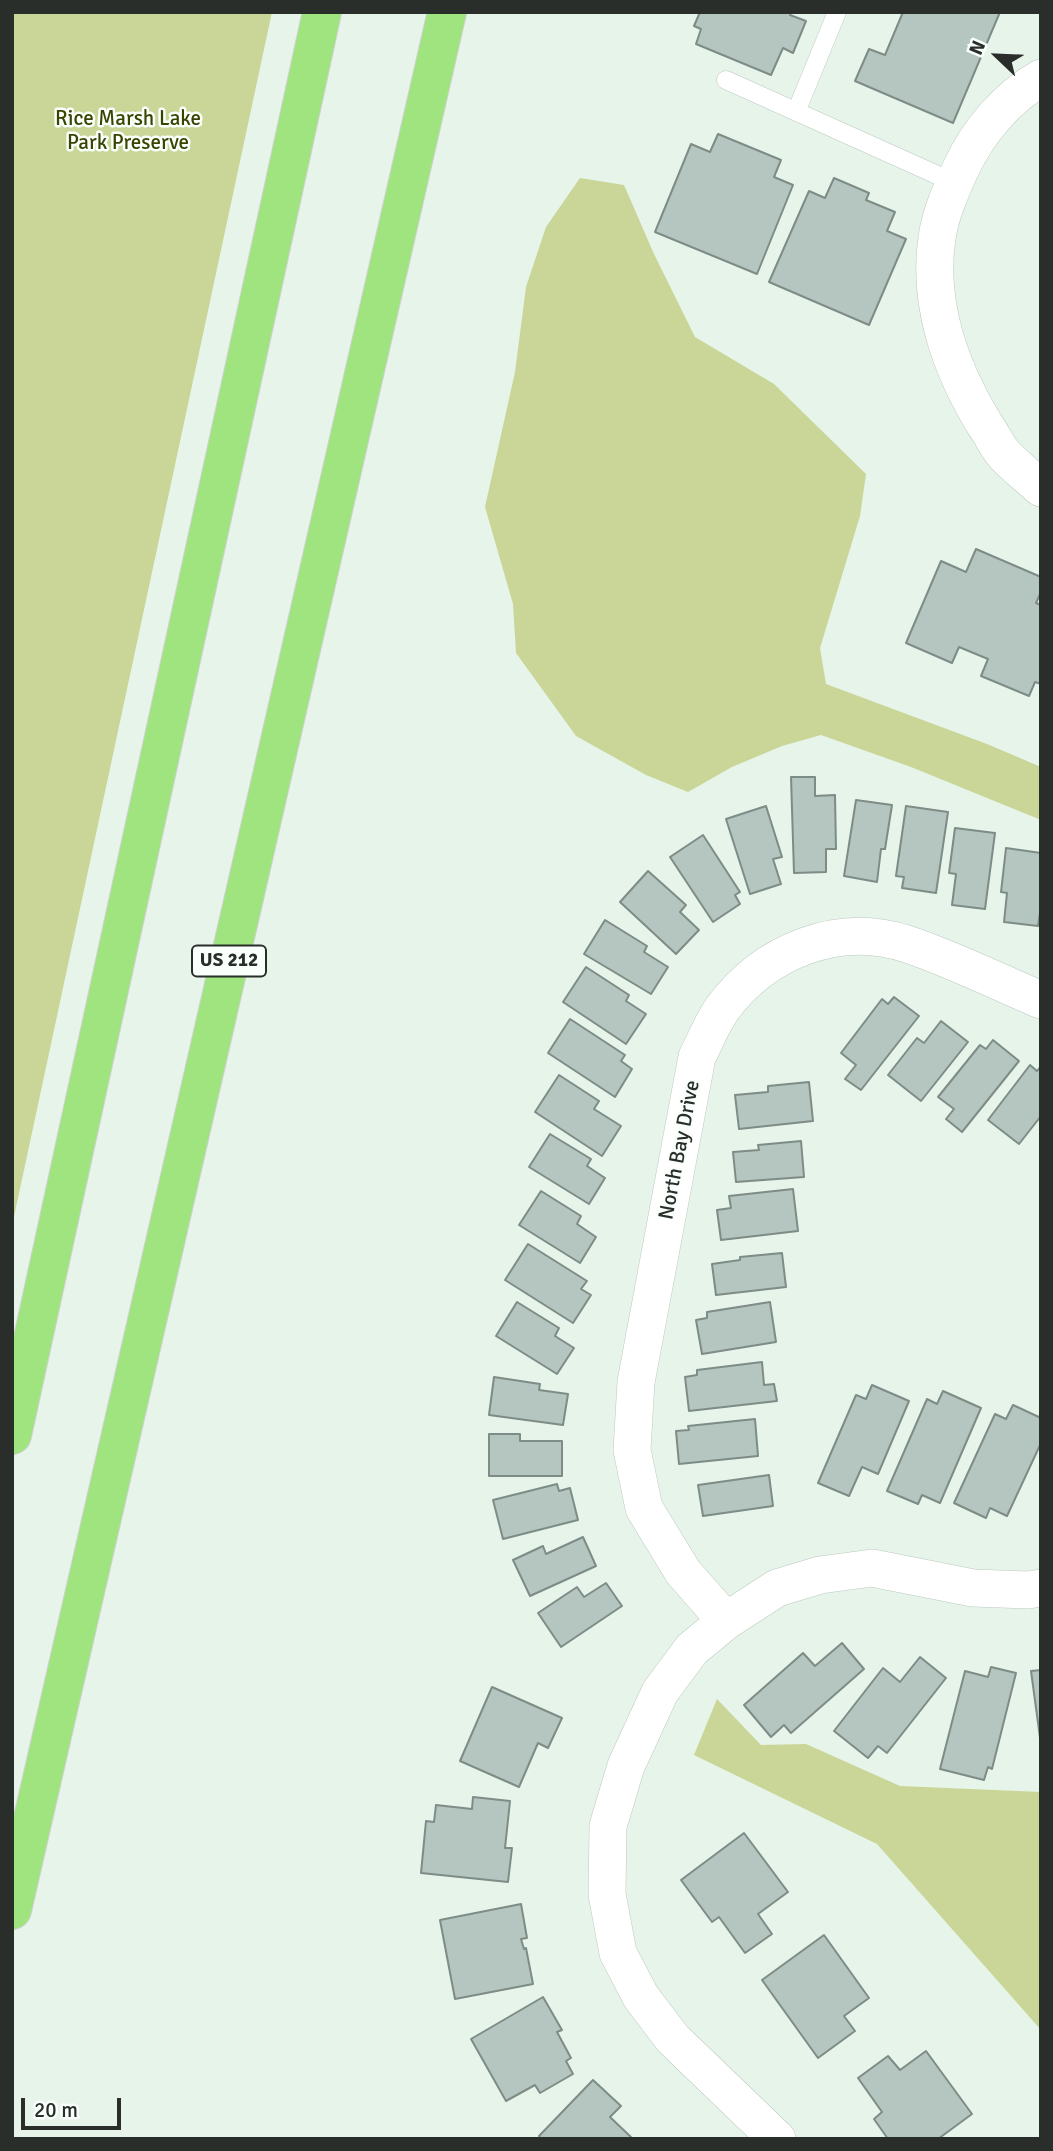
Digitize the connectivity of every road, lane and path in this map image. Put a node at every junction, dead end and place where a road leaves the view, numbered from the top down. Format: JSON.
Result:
{"nodes":[{"id":1,"x":322,"y":12,"type":"edge"},
{"id":2,"x":447,"y":12,"type":"edge"},
{"id":3,"x":837,"y":12,"type":"edge"},
{"id":4,"x":1041,"y":78,"type":"edge"},
{"id":5,"x":726,"y":80,"type":"dead end"},
{"id":6,"x":796,"y":112,"type":"junction"},
{"id":7,"x":955,"y":183,"type":"junction"},
{"id":8,"x":1041,"y":488,"type":"edge"},
{"id":9,"x":1041,"y":1000,"type":"edge"},
{"id":10,"x":12,"y":1435,"type":"edge"},
{"id":11,"x":1041,"y":1588,"type":"edge"},
{"id":12,"x":726,"y":1621,"type":"junction"},
{"id":13,"x":12,"y":1910,"type":"edge"},
{"id":14,"x":778,"y":2139,"type":"edge"}],
"edges":[{"from":1,"to":10,"type":"highway"},
{"from":2,"to":13,"type":"highway","number":"US 212"},
{"from":3,"to":6,"type":"lane"},
{"from":4,"to":7,"type":"street"},
{"from":5,"to":6,"type":"lane"},
{"from":6,"to":7,"type":"lane"},
{"from":7,"to":8,"type":"street"},
{"from":9,"to":12,"type":"street","name":"North Bay Drive"},
{"from":11,"to":12,"type":"street"},
{"from":12,"to":14,"type":"street"}]}
